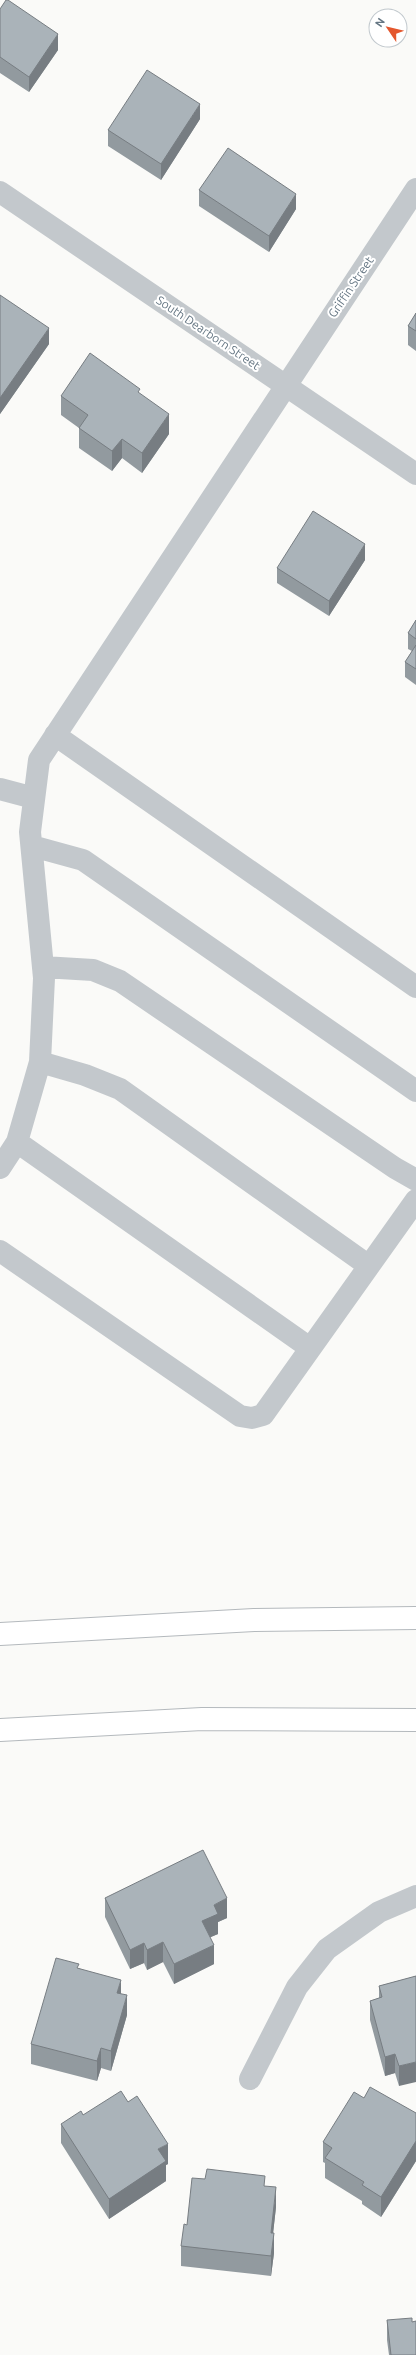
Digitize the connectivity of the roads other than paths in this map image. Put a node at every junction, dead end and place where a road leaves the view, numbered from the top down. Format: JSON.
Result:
{"nodes":[{"id":1,"x":416,"y":189,"type":"edge"},
{"id":2,"x":0,"y":192,"type":"edge"},
{"id":3,"x":286,"y":385,"type":"junction"},
{"id":4,"x":416,"y":474,"type":"edge"},
{"id":5,"x":56,"y":735,"type":"junction"},
{"id":6,"x":0,"y":789,"type":"edge"},
{"id":7,"x":34,"y":798,"type":"junction"},
{"id":8,"x":32,"y":846,"type":"junction"},
{"id":9,"x":43,"y":967,"type":"junction"},
{"id":10,"x":416,"y":987,"type":"edge"},
{"id":11,"x":40,"y":1062,"type":"junction"},
{"id":12,"x":416,"y":1091,"type":"edge"},
{"id":13,"x":17,"y":1142,"type":"junction"},
{"id":14,"x":0,"y":1168,"type":"edge"},
{"id":15,"x":416,"y":1180,"type":"edge"},
{"id":16,"x":416,"y":1200,"type":"edge"},
{"id":17,"x":0,"y":1251,"type":"edge"},
{"id":18,"x":369,"y":1266,"type":"junction"},
{"id":19,"x":310,"y":1348,"type":"junction"},
{"id":20,"x":416,"y":1618,"type":"edge"},
{"id":21,"x":0,"y":1634,"type":"edge"},
{"id":22,"x":416,"y":1720,"type":"edge"},
{"id":23,"x":0,"y":1730,"type":"edge"},
{"id":24,"x":416,"y":1896,"type":"edge"},
{"id":25,"x":250,"y":2079,"type":"dead end"}],
"edges":[{"from":1,"to":3,"type":"street","name":"Griffin Street"},
{"from":2,"to":3,"type":"street","name":"South Dearborn Street"},
{"from":3,"to":4,"type":"street","name":"South Dearborn Street"},
{"from":3,"to":5,"type":"street","name":"Griffin Street"},
{"from":5,"to":7,"type":"street","name":"Griffin Street"},
{"from":5,"to":10,"type":"street"},
{"from":6,"to":7,"type":"street"},
{"from":7,"to":8,"type":"street","name":"Griffin Street"},
{"from":8,"to":9,"type":"street","name":"Griffin Street"},
{"from":8,"to":12,"type":"street"},
{"from":9,"to":11,"type":"street","name":"Griffin Street"},
{"from":9,"to":15,"type":"street"},
{"from":11,"to":13,"type":"street","name":"Griffin Street"},
{"from":11,"to":18,"type":"street"},
{"from":13,"to":14,"type":"street","name":"Griffin Street"},
{"from":13,"to":19,"type":"street"},
{"from":16,"to":18,"type":"street"},
{"from":17,"to":19,"type":"street"},
{"from":18,"to":19,"type":"street"},
{"from":20,"to":21,"type":"highway"},
{"from":22,"to":23,"type":"highway"},
{"from":24,"to":25,"type":"street"}]}
